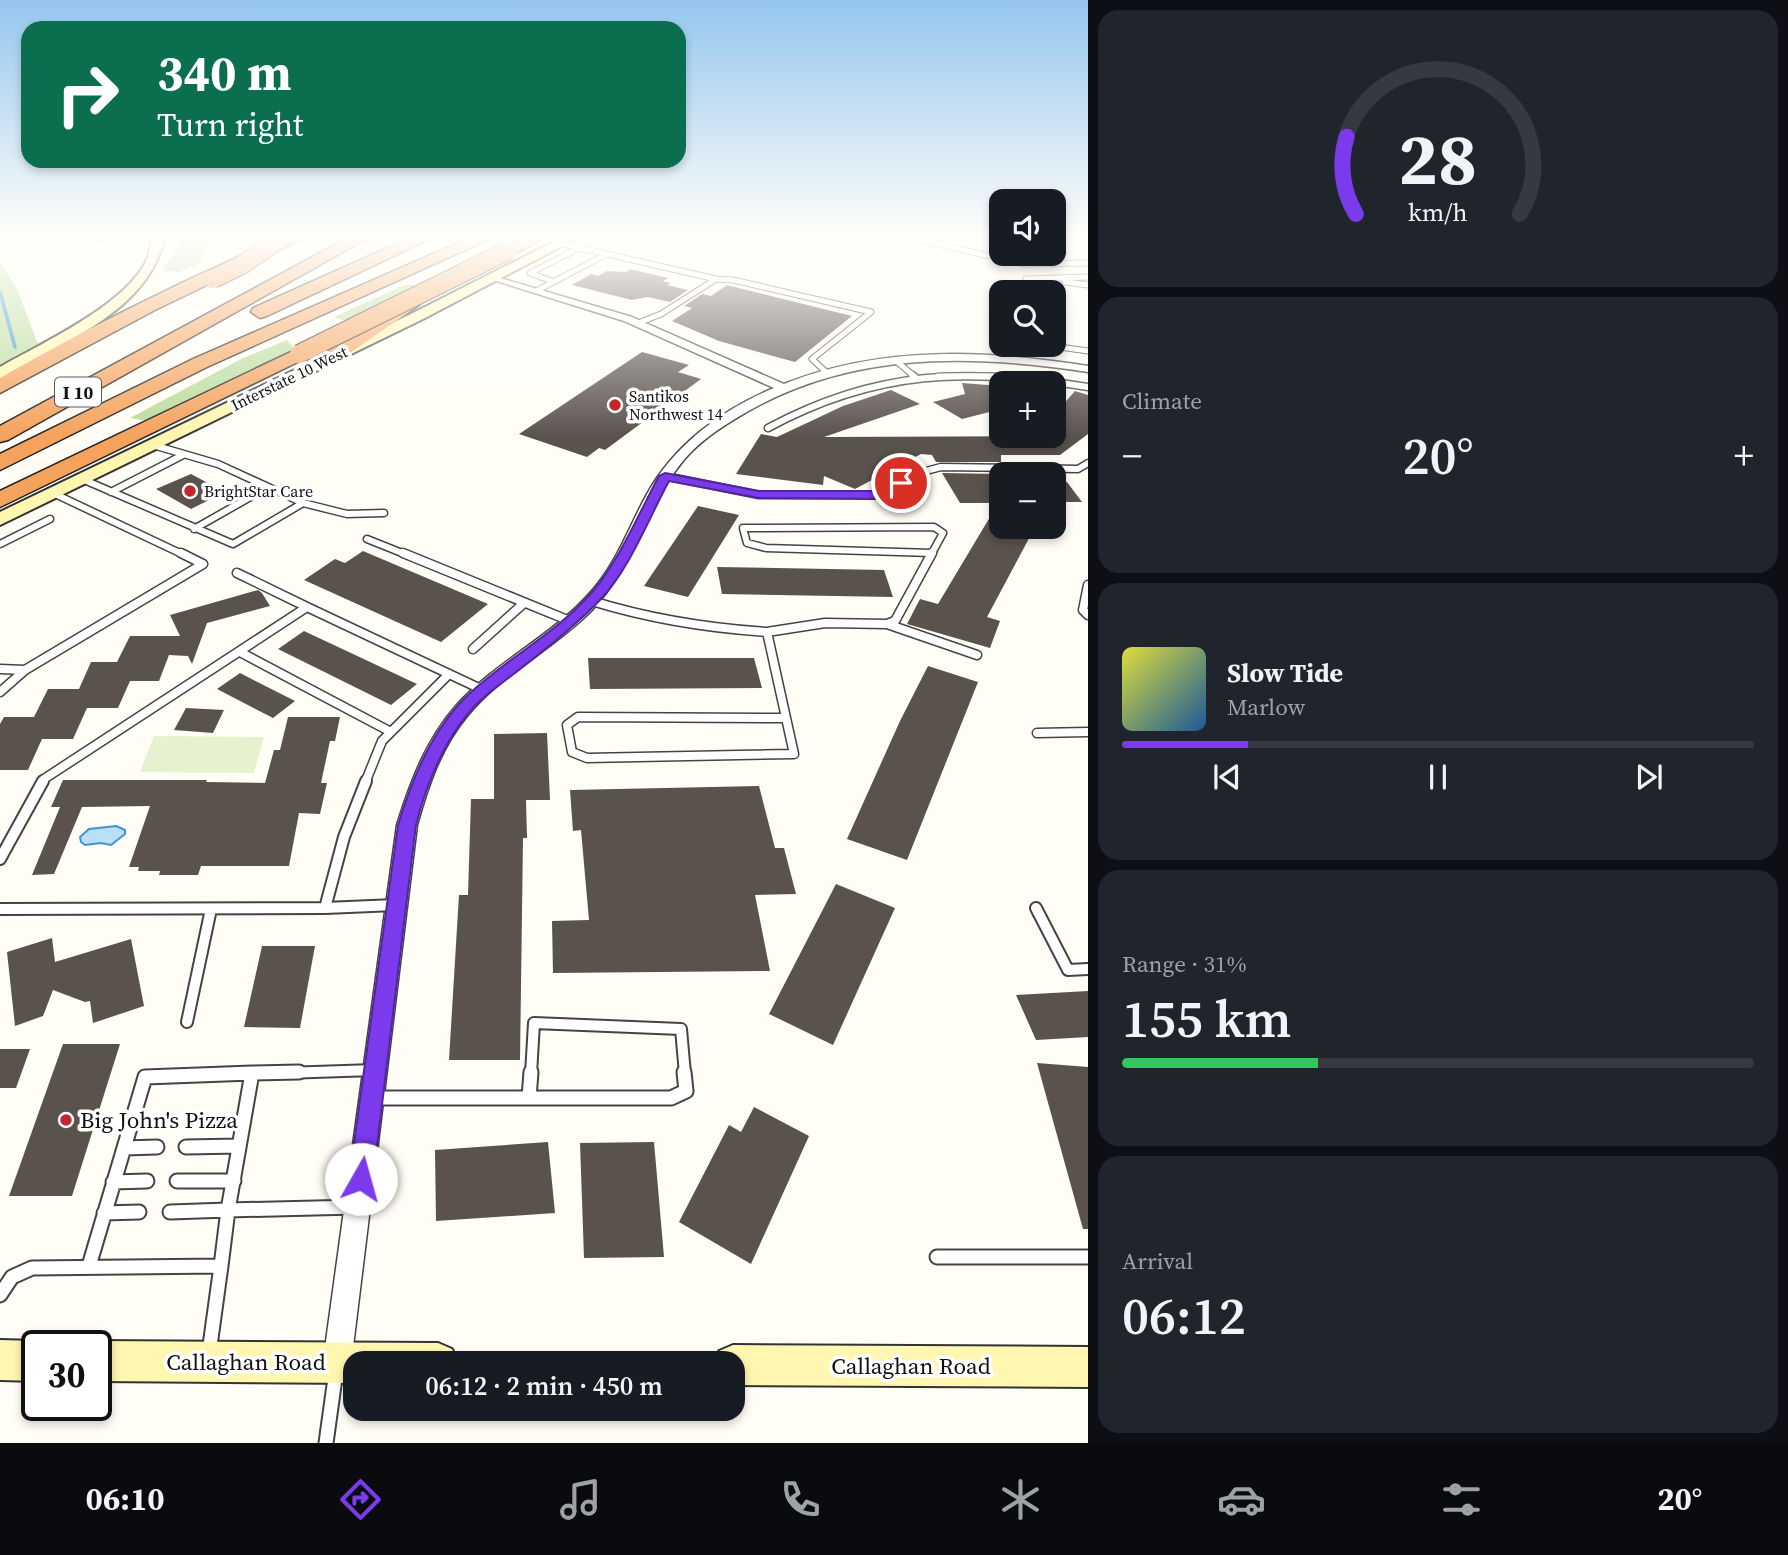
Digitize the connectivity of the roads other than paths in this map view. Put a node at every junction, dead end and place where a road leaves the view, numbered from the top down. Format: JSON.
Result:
{"nodes":[{"id":1,"x":116,"y":302,"type":"edge"},
{"id":2,"x":155,"y":302,"type":"edge"},
{"id":3,"x":177,"y":302,"type":"edge"},
{"id":4,"x":226,"y":302,"type":"edge"},
{"id":5,"x":241,"y":302,"type":"edge"},
{"id":6,"x":285,"y":302,"type":"edge"},
{"id":7,"x":337,"y":302,"type":"edge"},
{"id":8,"x":397,"y":302,"type":"edge"},
{"id":9,"x":417,"y":302,"type":"edge"},
{"id":10,"x":443,"y":302,"type":"edge"},
{"id":11,"x":575,"y":302,"type":"edge"},
{"id":12,"x":679,"y":302,"type":"edge"},
{"id":13,"x":829,"y":302,"type":"edge"},
{"id":14,"x":638,"y":323,"type":"junction"},
{"id":15,"x":1066,"y":348,"type":"edge"},
{"id":16,"x":155,"y":349,"type":"junction"},
{"id":17,"x":1088,"y":351,"type":"edge"},
{"id":18,"x":333,"y":356,"type":"junction"},
{"id":19,"x":895,"y":360,"type":"junction"},
{"id":20,"x":1088,"y":369,"type":"edge"},
{"id":21,"x":826,"y":372,"type":"junction"},
{"id":22,"x":0,"y":374,"type":"edge"},
{"id":23,"x":915,"y":377,"type":"junction"},
{"id":24,"x":0,"y":387,"type":"edge"},
{"id":25,"x":1088,"y":387,"type":"edge"},
{"id":26,"x":783,"y":388,"type":"junction"},
{"id":27,"x":0,"y":404,"type":"edge"},
{"id":28,"x":768,"y":428,"type":"dead end"},
{"id":29,"x":0,"y":435,"type":"edge"},
{"id":30,"x":153,"y":445,"type":"junction"},
{"id":31,"x":183,"y":455,"type":"junction"},
{"id":32,"x":0,"y":461,"type":"edge"},
{"id":33,"x":1088,"y":463,"type":"edge"},
{"id":34,"x":665,"y":476,"type":"junction"},
{"id":35,"x":82,"y":479,"type":"junction"},
{"id":36,"x":268,"y":487,"type":"junction"},
{"id":37,"x":111,"y":492,"type":"junction"},
{"id":38,"x":53,"y":493,"type":"junction"},
{"id":39,"x":0,"y":500,"type":"edge"},
{"id":40,"x":303,"y":503,"type":"junction"},
{"id":41,"x":384,"y":513,"type":"dead end"},
{"id":42,"x":0,"y":519,"type":"edge"},
{"id":43,"x":50,"y":519,"type":"dead end"},
{"id":44,"x":194,"y":529,"type":"junction"},
{"id":45,"x":367,"y":539,"type":"dead end"},
{"id":46,"x":0,"y":544,"type":"edge"},
{"id":47,"x":932,"y":553,"type":"junction"},
{"id":48,"x":237,"y":573,"type":"dead end"},
{"id":49,"x":1088,"y":585,"type":"edge"},
{"id":50,"x":592,"y":601,"type":"junction"},
{"id":51,"x":524,"y":603,"type":"junction"},
{"id":52,"x":307,"y":607,"type":"junction"},
{"id":53,"x":1088,"y":615,"type":"edge"},
{"id":54,"x":570,"y":621,"type":"junction"},
{"id":55,"x":887,"y":624,"type":"junction"},
{"id":56,"x":767,"y":632,"type":"junction"},
{"id":57,"x":472,"y":649,"type":"dead end"},
{"id":58,"x":240,"y":652,"type":"junction"},
{"id":59,"x":977,"y":655,"type":"dead end"},
{"id":60,"x":0,"y":669,"type":"edge"},
{"id":61,"x":25,"y":670,"type":"junction"},
{"id":62,"x":449,"y":674,"type":"junction"},
{"id":63,"x":483,"y":690,"type":"junction"},
{"id":64,"x":0,"y":692,"type":"edge"},
{"id":65,"x":786,"y":718,"type":"junction"},
{"id":66,"x":391,"y":732,"type":"junction"},
{"id":67,"x":1088,"y":732,"type":"edge"},
{"id":68,"x":1037,"y":733,"type":"dead end"},
{"id":69,"x":0,"y":859,"type":"edge"},
{"id":70,"x":395,"y":905,"type":"junction"},
{"id":71,"x":325,"y":908,"type":"junction"},
{"id":72,"x":1036,"y":908,"type":"dead end"},
{"id":73,"x":0,"y":909,"type":"edge"},
{"id":74,"x":211,"y":909,"type":"junction"},
{"id":75,"x":1088,"y":969,"type":"edge"},
{"id":76,"x":187,"y":1022,"type":"dead end"},
{"id":77,"x":374,"y":1070,"type":"junction"},
{"id":78,"x":252,"y":1073,"type":"junction"},
{"id":79,"x":370,"y":1098,"type":"junction"},
{"id":80,"x":529,"y":1098,"type":"junction"},
{"id":81,"x":239,"y":1146,"type":"junction"},
{"id":82,"x":157,"y":1147,"type":"dead end"},
{"id":83,"x":186,"y":1147,"type":"dead end"},
{"id":84,"x":124,"y":1148,"type":"junction"},
{"id":85,"x":147,"y":1181,"type":"dead end"},
{"id":86,"x":177,"y":1181,"type":"dead end"},
{"id":87,"x":234,"y":1181,"type":"junction"},
{"id":88,"x":113,"y":1182,"type":"junction"},
{"id":89,"x":358,"y":1206,"type":"junction"},
{"id":90,"x":228,"y":1210,"type":"junction"},
{"id":91,"x":139,"y":1212,"type":"dead end"},
{"id":92,"x":170,"y":1212,"type":"dead end"},
{"id":93,"x":104,"y":1213,"type":"junction"},
{"id":94,"x":937,"y":1257,"type":"dead end"},
{"id":95,"x":1088,"y":1257,"type":"edge"},
{"id":96,"x":89,"y":1266,"type":"junction"},
{"id":97,"x":221,"y":1266,"type":"junction"},
{"id":98,"x":0,"y":1295,"type":"edge"},
{"id":99,"x":0,"y":1360,"type":"edge"},
{"id":100,"x":21,"y":1361,"type":"edge"},
{"id":101,"x":112,"y":1361,"type":"edge"},
{"id":102,"x":208,"y":1362,"type":"junction"},
{"id":103,"x":337,"y":1363,"type":"junction"},
{"id":104,"x":343,"y":1363,"type":"edge"},
{"id":105,"x":745,"y":1365,"type":"edge"},
{"id":106,"x":1088,"y":1367,"type":"edge"},
{"id":107,"x":326,"y":1443,"type":"edge"}],
"edges":[{"from":1,"to":22,"type":"main road"},
{"from":2,"to":24,"type":"highway"},
{"from":3,"to":27,"type":"highway"},
{"from":4,"to":16,"type":"highway"},
{"from":5,"to":16,"type":"highway","number":"I 10"},
{"from":6,"to":32,"type":"highway","number":"I 10"},
{"from":7,"to":32,"type":"highway"},
{"from":8,"to":39,"type":"highway","bridge":true},
{"from":9,"to":18,"type":"highway"},
{"from":10,"to":18,"type":"main road","name":"Interstate 10 West"},
{"from":11,"to":14,"type":"street"},
{"from":12,"to":14,"type":"lane"},
{"from":13,"to":21,"type":"lane"},
{"from":14,"to":26,"type":"street"},
{"from":15,"to":17,"type":"lane"},
{"from":16,"to":29,"type":"highway","number":"I 10"},
{"from":18,"to":30,"type":"main road","name":"Interstate 10 West"},
{"from":19,"to":20,"type":"street"},
{"from":19,"to":21,"type":"street"},
{"from":19,"to":23,"type":"lane"},
{"from":21,"to":26,"type":"street"},
{"from":23,"to":25,"type":"lane"},
{"from":23,"to":28,"type":"lane"},
{"from":26,"to":34,"type":"street"},
{"from":30,"to":31,"type":"lane"},
{"from":30,"to":35,"type":"main road","name":"Interstate 10 West"},
{"from":31,"to":36,"type":"lane"},
{"from":31,"to":37,"type":"lane"},
{"from":33,"to":34,"type":"lane"},
{"from":34,"to":50,"type":"street"},
{"from":35,"to":37,"type":"lane"},
{"from":35,"to":38,"type":"main road","name":"Interstate 10 West"},
{"from":36,"to":40,"type":"lane"},
{"from":36,"to":44,"type":"lane"},
{"from":37,"to":44,"type":"lane"},
{"from":38,"to":42,"type":"main road","name":"Interstate 10 West"},
{"from":38,"to":61,"type":"lane"},
{"from":40,"to":41,"type":"lane"},
{"from":40,"to":44,"type":"lane"},
{"from":43,"to":46,"type":"lane"},
{"from":45,"to":51,"type":"lane"},
{"from":47,"to":47,"type":"lane"},
{"from":47,"to":55,"type":"lane"},
{"from":48,"to":52,"type":"lane"},
{"from":49,"to":53,"type":"lane"},
{"from":50,"to":54,"type":"street"},
{"from":50,"to":56,"type":"lane"},
{"from":51,"to":54,"type":"lane"},
{"from":51,"to":57,"type":"lane"},
{"from":52,"to":58,"type":"lane"},
{"from":52,"to":62,"type":"lane"},
{"from":54,"to":63,"type":"street"},
{"from":55,"to":56,"type":"lane"},
{"from":55,"to":59,"type":"lane"},
{"from":56,"to":65,"type":"lane"},
{"from":58,"to":66,"type":"lane"},
{"from":58,"to":69,"type":"lane"},
{"from":60,"to":61,"type":"lane"},
{"from":61,"to":64,"type":"lane"},
{"from":62,"to":63,"type":"lane"},
{"from":62,"to":66,"type":"lane"},
{"from":63,"to":70,"type":"street"},
{"from":65,"to":65,"type":"lane"},
{"from":66,"to":71,"type":"lane"},
{"from":67,"to":68,"type":"lane"},
{"from":70,"to":71,"type":"lane"},
{"from":70,"to":77,"type":"street"},
{"from":71,"to":74,"type":"lane"},
{"from":72,"to":75,"type":"lane"},
{"from":73,"to":74,"type":"lane"},
{"from":74,"to":76,"type":"lane"},
{"from":77,"to":78,"type":"lane"},
{"from":77,"to":79,"type":"street"},
{"from":78,"to":81,"type":"lane"},
{"from":78,"to":84,"type":"lane"},
{"from":79,"to":80,"type":"lane"},
{"from":79,"to":89,"type":"street"},
{"from":80,"to":80,"type":"lane"},
{"from":81,"to":83,"type":"lane"},
{"from":81,"to":87,"type":"lane"},
{"from":82,"to":84,"type":"lane"},
{"from":84,"to":88,"type":"lane"},
{"from":85,"to":88,"type":"lane"},
{"from":86,"to":87,"type":"lane"},
{"from":87,"to":90,"type":"lane"},
{"from":88,"to":93,"type":"lane"},
{"from":89,"to":90,"type":"lane"},
{"from":89,"to":103,"type":"street"},
{"from":90,"to":92,"type":"lane"},
{"from":90,"to":97,"type":"lane"},
{"from":91,"to":93,"type":"lane"},
{"from":93,"to":96,"type":"lane"},
{"from":94,"to":95,"type":"lane"},
{"from":96,"to":97,"type":"lane"},
{"from":96,"to":98,"type":"lane"},
{"from":97,"to":102,"type":"lane"},
{"from":99,"to":100,"type":"main road"},
{"from":101,"to":102,"type":"main road","name":"Callaghan Road"},
{"from":102,"to":103,"type":"main road","name":"Callaghan Road"},
{"from":103,"to":104,"type":"main road","name":"Callaghan Road"},
{"from":103,"to":107,"type":"lane"},
{"from":105,"to":106,"type":"main road","name":"Callaghan Road"}]}
